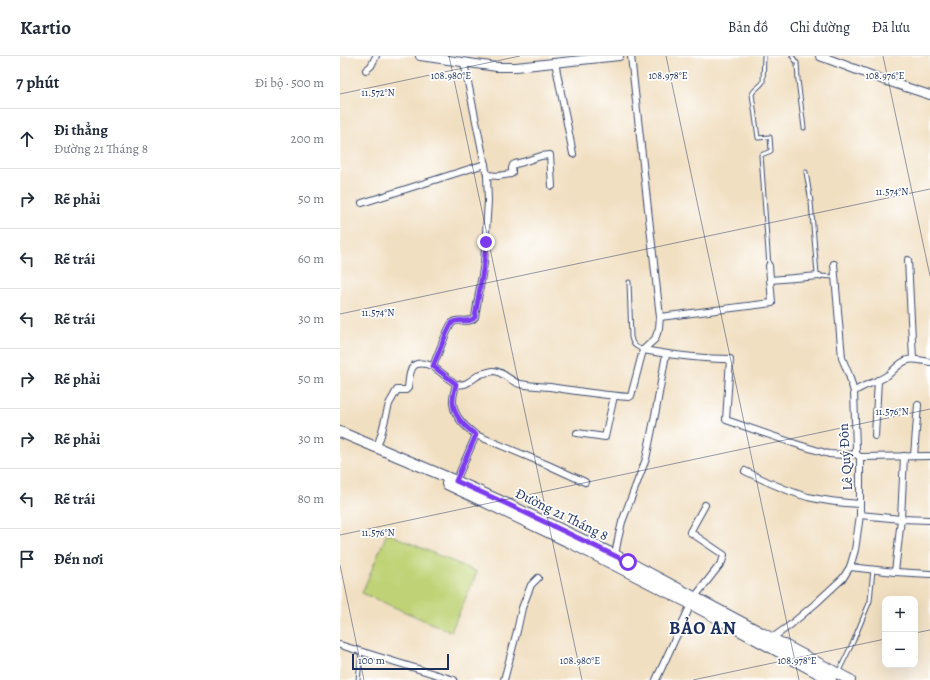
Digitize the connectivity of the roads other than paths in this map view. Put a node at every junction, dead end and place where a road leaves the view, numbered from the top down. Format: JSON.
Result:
{"nodes":[{"id":1,"x":376,"y":56,"type":"edge"},
{"id":2,"x":420,"y":56,"type":"edge"},
{"id":3,"x":619,"y":56,"type":"edge"},
{"id":4,"x":631,"y":56,"type":"edge"},
{"id":5,"x":764,"y":56,"type":"edge"},
{"id":6,"x":792,"y":56,"type":"edge"},
{"id":7,"x":820,"y":56,"type":"edge"},
{"id":8,"x":555,"y":62,"type":"junction"},
{"id":9,"x":464,"y":63,"type":"junction"},
{"id":10,"x":366,"y":70,"type":"dead end"},
{"id":11,"x":930,"y":96,"type":"edge"},
{"id":12,"x":804,"y":128,"type":"dead end"},
{"id":13,"x":573,"y":154,"type":"dead end"},
{"id":14,"x":485,"y":164,"type":"junction"},
{"id":15,"x":806,"y":172,"type":"dead end"},
{"id":16,"x":487,"y":175,"type":"junction"},
{"id":17,"x":552,"y":186,"type":"dead end"},
{"id":18,"x":362,"y":203,"type":"dead end"},
{"id":19,"x":908,"y":260,"type":"dead end"},
{"id":20,"x":834,"y":264,"type":"dead end"},
{"id":21,"x":769,"y":266,"type":"joint"},
{"id":22,"x":819,"y":276,"type":"junction"},
{"id":23,"x":835,"y":277,"type":"junction"},
{"id":24,"x":770,"y":280,"type":"junction"},
{"id":25,"x":629,"y":282,"type":"dead end"},
{"id":26,"x":660,"y":317,"type":"junction"},
{"id":27,"x":643,"y":350,"type":"junction"},
{"id":28,"x":666,"y":354,"type":"junction"},
{"id":29,"x":913,"y":359,"type":"junction"},
{"id":30,"x":930,"y":362,"type":"edge"},
{"id":31,"x":433,"y":366,"type":"junction"},
{"id":32,"x":878,"y":380,"type":"junction"},
{"id":33,"x":456,"y":384,"type":"junction"},
{"id":34,"x":854,"y":392,"type":"junction"},
{"id":35,"x":614,"y":396,"type":"junction"},
{"id":36,"x":918,"y":405,"type":"dead end"},
{"id":37,"x":340,"y":432,"type":"edge"},
{"id":38,"x":577,"y":433,"type":"dead end"},
{"id":39,"x":476,"y":435,"type":"junction"},
{"id":40,"x":875,"y":436,"type":"dead end"},
{"id":41,"x":340,"y":439,"type":"edge"},
{"id":42,"x":377,"y":447,"type":"junction"},
{"id":43,"x":858,"y":455,"type":"junction"},
{"id":44,"x":904,"y":456,"type":"junction"},
{"id":45,"x":914,"y":456,"type":"junction"},
{"id":46,"x":930,"y":456,"type":"edge"},
{"id":47,"x":745,"y":471,"type":"dead end"},
{"id":48,"x":456,"y":481,"type":"junction"},
{"id":49,"x":584,"y":482,"type":"dead end"},
{"id":50,"x":860,"y":504,"type":"junction"},
{"id":51,"x":705,"y":505,"type":"dead end"},
{"id":52,"x":860,"y":515,"type":"junction"},
{"id":53,"x":901,"y":519,"type":"junction"},
{"id":54,"x":930,"y":520,"type":"edge"},
{"id":55,"x":615,"y":555,"type":"junction"},
{"id":56,"x":850,"y":566,"type":"junction"},
{"id":57,"x":874,"y":569,"type":"junction"},
{"id":58,"x":896,"y":572,"type":"junction"},
{"id":59,"x":930,"y":574,"type":"edge"},
{"id":60,"x":538,"y":578,"type":"dead end"},
{"id":61,"x":692,"y":601,"type":"junction"},
{"id":62,"x":772,"y":638,"type":"junction"},
{"id":63,"x":340,"y":645,"type":"edge"},
{"id":64,"x":361,"y":651,"type":"junction"},
{"id":65,"x":435,"y":677,"type":"edge"},
{"id":66,"x":835,"y":678,"type":"edge"},
{"id":67,"x":358,"y":680,"type":"edge"},
{"id":68,"x":454,"y":680,"type":"edge"},
{"id":69,"x":504,"y":680,"type":"edge"},
{"id":70,"x":656,"y":680,"type":"edge"},
{"id":71,"x":850,"y":680,"type":"edge"}],
"edges":[{"from":1,"to":10,"type":"street"},
{"from":2,"to":9,"type":"street"},
{"from":3,"to":8,"type":"street"},
{"from":4,"to":26,"type":"street"},
{"from":5,"to":21,"type":"lane"},
{"from":6,"to":12,"type":"lane"},
{"from":7,"to":11,"type":"street"},
{"from":8,"to":9,"type":"street"},
{"from":8,"to":13,"type":"street"},
{"from":9,"to":14,"type":"street"},
{"from":14,"to":16,"type":"street"},
{"from":14,"to":18,"type":"street"},
{"from":15,"to":22,"type":"lane"},
{"from":16,"to":17,"type":"street"},
{"from":16,"to":31,"type":"street"},
{"from":19,"to":29,"type":"street"},
{"from":20,"to":23,"type":"street","name":"Lê Quý Đôn"},
{"from":21,"to":24,"type":"street"},
{"from":22,"to":23,"type":"lane"},
{"from":22,"to":24,"type":"street"},
{"from":23,"to":34,"type":"street","name":"Lê Quý Đôn"},
{"from":24,"to":26,"type":"street"},
{"from":25,"to":27,"type":"lane"},
{"from":26,"to":27,"type":"street"},
{"from":27,"to":28,"type":"street"},
{"from":27,"to":35,"type":"street"},
{"from":28,"to":43,"type":"street"},
{"from":28,"to":55,"type":"street"},
{"from":29,"to":30,"type":"street"},
{"from":29,"to":32,"type":"street"},
{"from":31,"to":33,"type":"street"},
{"from":31,"to":42,"type":"street"},
{"from":32,"to":34,"type":"street"},
{"from":32,"to":40,"type":"street"},
{"from":33,"to":35,"type":"street"},
{"from":33,"to":39,"type":"street"},
{"from":34,"to":43,"type":"street","name":"Lê Quý Đôn"},
{"from":35,"to":38,"type":"street"},
{"from":36,"to":45,"type":"street"},
{"from":37,"to":42,"type":"main road","name":"Đường 21 Tháng 8"},
{"from":39,"to":48,"type":"street"},
{"from":39,"to":49,"type":"street"},
{"from":41,"to":61,"type":"main road","name":"Đường 21 Tháng 8"},
{"from":42,"to":48,"type":"main road","name":"Đường 21 Tháng 8"},
{"from":43,"to":44,"type":"street"},
{"from":43,"to":50,"type":"street","name":"Lê Quý Đôn"},
{"from":44,"to":45,"type":"street"},
{"from":44,"to":53,"type":"street"},
{"from":45,"to":46,"type":"street"},
{"from":47,"to":50,"type":"street"},
{"from":48,"to":55,"type":"main road","name":"Đường 21 Tháng 8"},
{"from":50,"to":52,"type":"street","name":"Lê Quý Đôn"},
{"from":51,"to":61,"type":"street"},
{"from":52,"to":53,"type":"street"},
{"from":52,"to":56,"type":"street","name":"Lê Quý Đôn"},
{"from":53,"to":54,"type":"street"},
{"from":53,"to":58,"type":"street"},
{"from":55,"to":61,"type":"main road","name":"Đường 21 Tháng 8"},
{"from":56,"to":57,"type":"street"},
{"from":56,"to":62,"type":"street","name":"Lê Quý Đôn"},
{"from":57,"to":58,"type":"street"},
{"from":57,"to":66,"type":"lane"},
{"from":58,"to":59,"type":"street"},
{"from":60,"to":69,"type":"street"},
{"from":61,"to":62,"type":"main road","name":"Đường 21 Tháng 8"},
{"from":61,"to":66,"type":"main road","name":"Đường 21 Tháng 8"},
{"from":61,"to":70,"type":"street"},
{"from":62,"to":66,"type":"main road","name":"Đường 21 Tháng 8"},
{"from":63,"to":64,"type":"street"},
{"from":64,"to":65,"type":"street"},
{"from":64,"to":67,"type":"lane"},
{"from":65,"to":68,"type":"street"},
{"from":66,"to":71,"type":"main road","name":"Đường 21 Tháng 8"}]}
